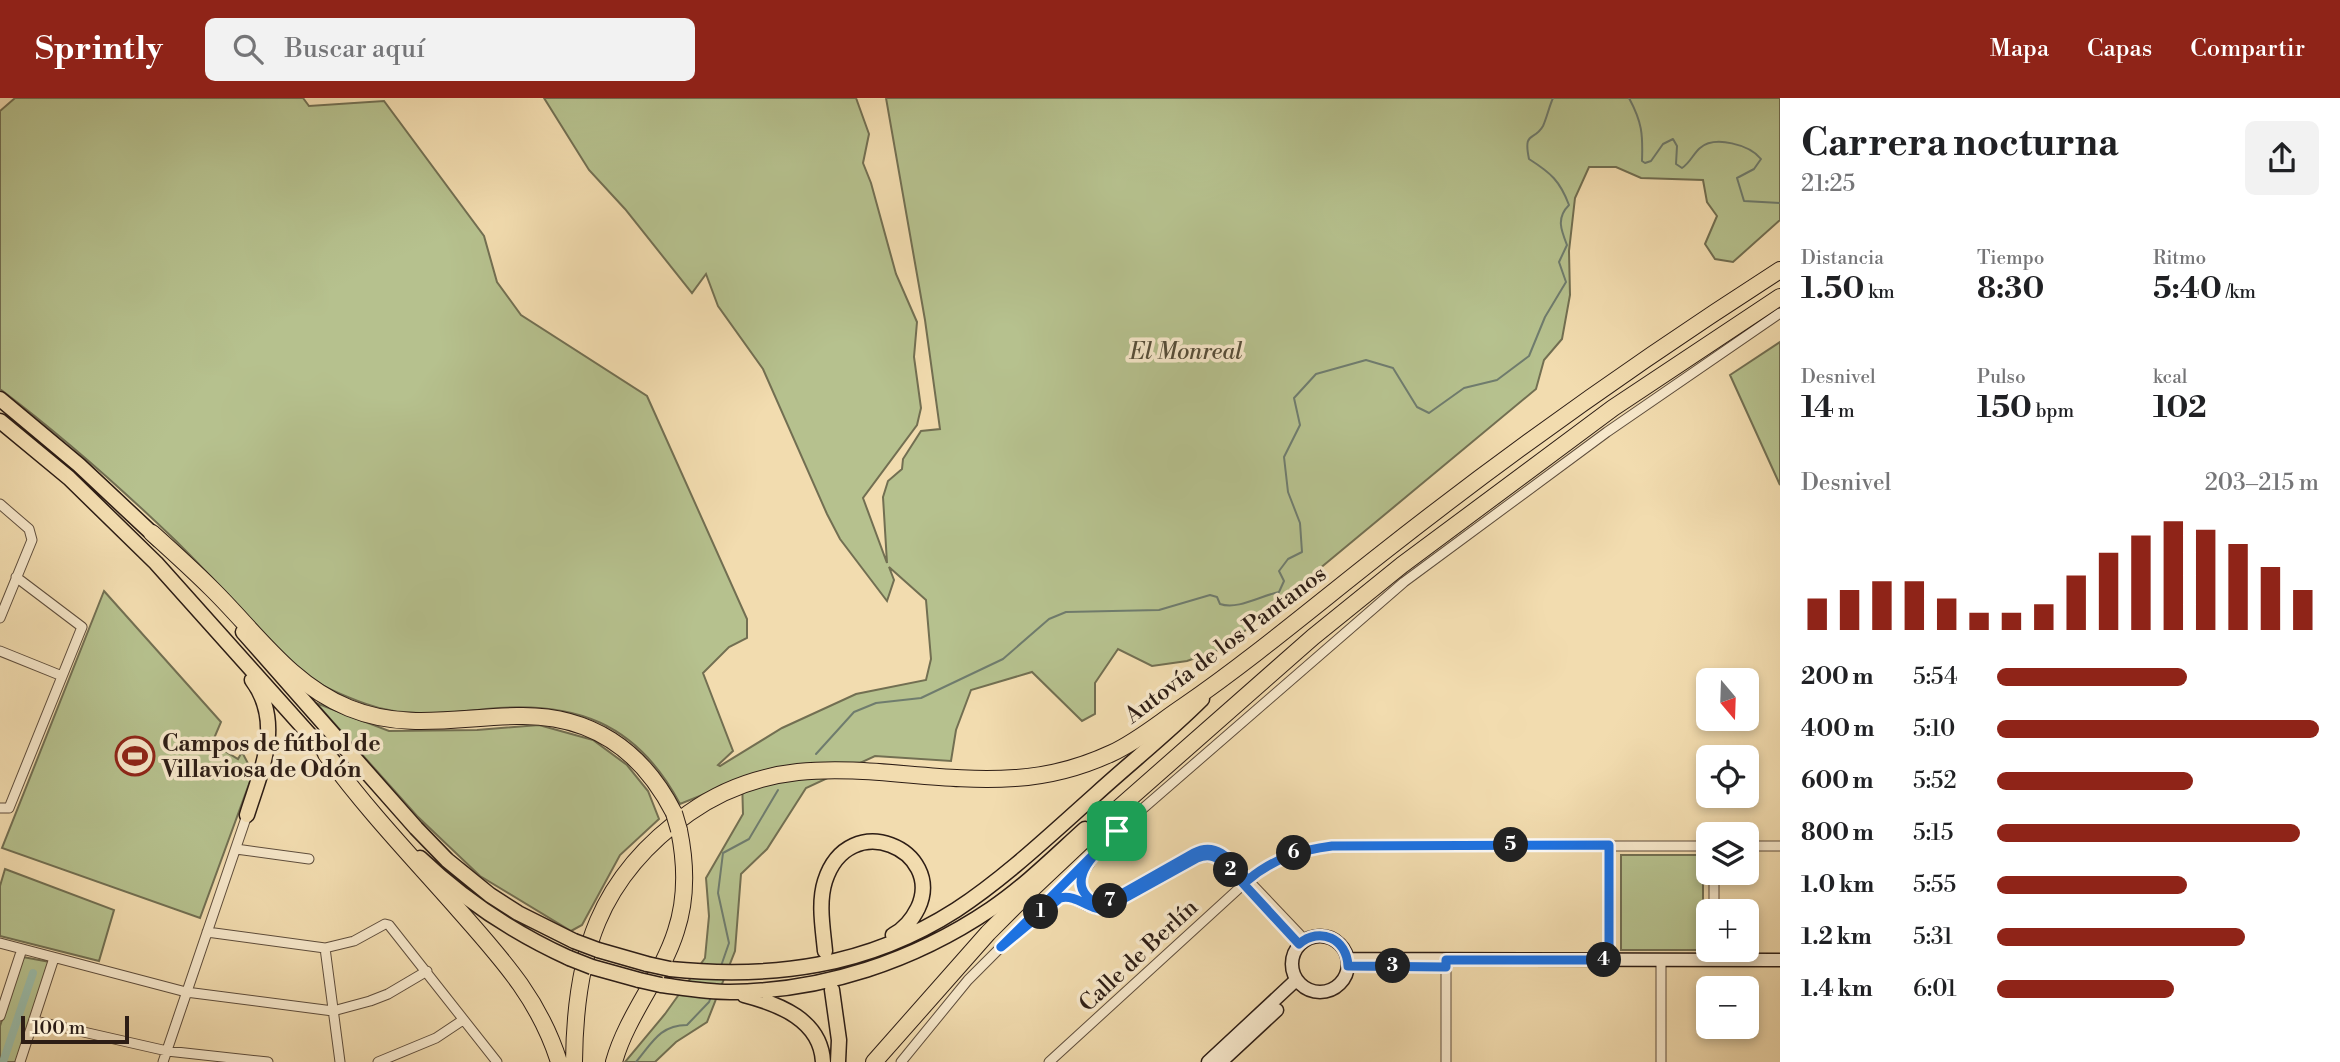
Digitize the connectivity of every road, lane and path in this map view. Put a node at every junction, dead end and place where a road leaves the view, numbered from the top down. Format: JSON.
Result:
{"nodes":[{"id":1,"x":1780,"y":270,"type":"edge"},
{"id":2,"x":1780,"y":296,"type":"edge"},
{"id":3,"x":1780,"y":313,"type":"edge"},
{"id":4,"x":0,"y":399,"type":"edge"},
{"id":5,"x":0,"y":421,"type":"edge"},
{"id":6,"x":0,"y":504,"type":"edge"},
{"id":7,"x":152,"y":533,"type":"junction"},
{"id":8,"x":16,"y":577,"type":"junction"},
{"id":9,"x":192,"y":601,"type":"junction"},
{"id":10,"x":1,"y":612,"type":"edge"},
{"id":11,"x":0,"y":651,"type":"edge"},
{"id":12,"x":62,"y":676,"type":"junction"},
{"id":13,"x":1220,"y":681,"type":"junction"},
{"id":14,"x":1255,"y":687,"type":"junction"},
{"id":15,"x":326,"y":754,"type":"junction"},
{"id":16,"x":0,"y":808,"type":"edge"},
{"id":17,"x":247,"y":815,"type":"joint"},
{"id":18,"x":1117,"y":831,"type":"junction"},
{"id":19,"x":1609,"y":845,"type":"junction"},
{"id":20,"x":1696,"y":846,"type":"edge"},
{"id":21,"x":1759,"y":846,"type":"edge"},
{"id":22,"x":1780,"y":846,"type":"edge"},
{"id":23,"x":236,"y":849,"type":"junction"},
{"id":24,"x":309,"y":859,"type":"dead end"},
{"id":25,"x":1246,"y":882,"type":"junction"},
{"id":26,"x":207,"y":932,"type":"junction"},
{"id":27,"x":1302,"y":942,"type":"junction"},
{"id":28,"x":0,"y":943,"type":"edge"},
{"id":29,"x":1001,"y":947,"type":"junction"},
{"id":30,"x":325,"y":948,"type":"junction"},
{"id":31,"x":22,"y":949,"type":"junction"},
{"id":32,"x":825,"y":951,"type":"dead end"},
{"id":33,"x":852,"y":957,"type":"junction"},
{"id":34,"x":54,"y":958,"type":"junction"},
{"id":35,"x":1696,"y":958,"type":"edge"},
{"id":36,"x":1759,"y":958,"type":"edge"},
{"id":37,"x":1609,"y":960,"type":"junction"},
{"id":38,"x":1780,"y":960,"type":"edge"},
{"id":39,"x":1348,"y":963,"type":"junction"},
{"id":40,"x":1446,"y":963,"type":"junction"},
{"id":41,"x":1661,"y":963,"type":"junction"},
{"id":42,"x":1780,"y":967,"type":"edge"},
{"id":43,"x":427,"y":971,"type":"junction"},
{"id":44,"x":1299,"y":983,"type":"junction"},
{"id":45,"x":832,"y":990,"type":"dead end"},
{"id":46,"x":186,"y":992,"type":"junction"},
{"id":47,"x":729,"y":992,"type":"junction"},
{"id":48,"x":333,"y":1011,"type":"junction"},
{"id":49,"x":0,"y":1014,"type":"edge"},
{"id":50,"x":463,"y":1020,"type":"junction"},
{"id":51,"x":35,"y":1021,"type":"junction"},
{"id":52,"x":167,"y":1051,"type":"junction"},
{"id":53,"x":20,"y":1062,"type":"edge"},
{"id":54,"x":163,"y":1062,"type":"edge"},
{"id":55,"x":268,"y":1062,"type":"edge"},
{"id":56,"x":341,"y":1062,"type":"edge"},
{"id":57,"x":378,"y":1062,"type":"edge"},
{"id":58,"x":497,"y":1062,"type":"edge"},
{"id":59,"x":558,"y":1062,"type":"edge"},
{"id":60,"x":574,"y":1062,"type":"edge"},
{"id":61,"x":614,"y":1062,"type":"edge"},
{"id":62,"x":823,"y":1062,"type":"edge"},
{"id":63,"x":838,"y":1062,"type":"edge"},
{"id":64,"x":874,"y":1062,"type":"edge"},
{"id":65,"x":901,"y":1062,"type":"edge"},
{"id":66,"x":1049,"y":1062,"type":"edge"},
{"id":67,"x":1208,"y":1062,"type":"edge"},
{"id":68,"x":1221,"y":1062,"type":"edge"},
{"id":69,"x":1446,"y":1062,"type":"edge"},
{"id":70,"x":1661,"y":1062,"type":"edge"}],
"edges":[{"from":1,"to":13,"type":"highway","name":"Autovía de los Pantanos"},
{"from":2,"to":14,"type":"highway","name":"Autovía de los Pantanos"},
{"from":3,"to":18,"type":"street"},
{"from":4,"to":7,"type":"main road"},
{"from":5,"to":9,"type":"main road"},
{"from":6,"to":8,"type":"street"},
{"from":7,"to":33,"type":"main road","bridge":true},
{"from":7,"to":61,"type":"highway","bridge":true},
{"from":8,"to":10,"type":"street"},
{"from":8,"to":12,"type":"street"},
{"from":9,"to":15,"type":"main road"},
{"from":9,"to":17,"type":"main road"},
{"from":11,"to":12,"type":"street"},
{"from":12,"to":16,"type":"street"},
{"from":13,"to":33,"type":"main road"},
{"from":13,"to":60,"type":"highway","name":"Autovía de los Pantanos"},
{"from":14,"to":47,"type":"main road"},
{"from":14,"to":64,"type":"highway","name":"Autovía de los Pantanos"},
{"from":15,"to":47,"type":"main road","bridge":true},
{"from":15,"to":59,"type":"highway"},
{"from":17,"to":23,"type":"street"},
{"from":18,"to":25,"type":"street"},
{"from":18,"to":29,"type":"street"},
{"from":19,"to":20,"type":"street","name":"Calle de Berlín"},
{"from":19,"to":25,"type":"street","name":"Calle de Berlín"},
{"from":19,"to":37,"type":"street"},
{"from":21,"to":22,"type":"street"},
{"from":23,"to":24,"type":"street"},
{"from":23,"to":26,"type":"street"},
{"from":25,"to":27,"type":"street"},
{"from":25,"to":29,"type":"street"},
{"from":25,"to":66,"type":"street","name":"Calle de Berlín"},
{"from":26,"to":30,"type":"street"},
{"from":26,"to":46,"type":"street"},
{"from":27,"to":39,"type":"street"},
{"from":27,"to":44,"type":"street"},
{"from":28,"to":31,"type":"street"},
{"from":29,"to":65,"type":"street"},
{"from":30,"to":43,"type":"street"},
{"from":30,"to":48,"type":"street"},
{"from":31,"to":34,"type":"street"},
{"from":31,"to":49,"type":"street"},
{"from":32,"to":33,"type":"main road"},
{"from":34,"to":46,"type":"street"},
{"from":34,"to":51,"type":"street"},
{"from":35,"to":41,"type":"street"},
{"from":36,"to":38,"type":"street"},
{"from":37,"to":40,"type":"street"},
{"from":37,"to":41,"type":"street"},
{"from":39,"to":40,"type":"street"},
{"from":39,"to":44,"type":"street"},
{"from":40,"to":41,"type":"street"},
{"from":40,"to":69,"type":"street"},
{"from":41,"to":42,"type":"street"},
{"from":41,"to":70,"type":"street"},
{"from":43,"to":48,"type":"street"},
{"from":43,"to":50,"type":"street"},
{"from":44,"to":67,"type":"street"},
{"from":44,"to":68,"type":"street"},
{"from":45,"to":63,"type":"main road"},
{"from":46,"to":48,"type":"street"},
{"from":46,"to":52,"type":"street"},
{"from":47,"to":62,"type":"main road"},
{"from":48,"to":56,"type":"street"},
{"from":50,"to":57,"type":"street"},
{"from":50,"to":58,"type":"street"},
{"from":51,"to":52,"type":"street"},
{"from":51,"to":53,"type":"street"},
{"from":52,"to":54,"type":"street"},
{"from":52,"to":55,"type":"street"}]}
